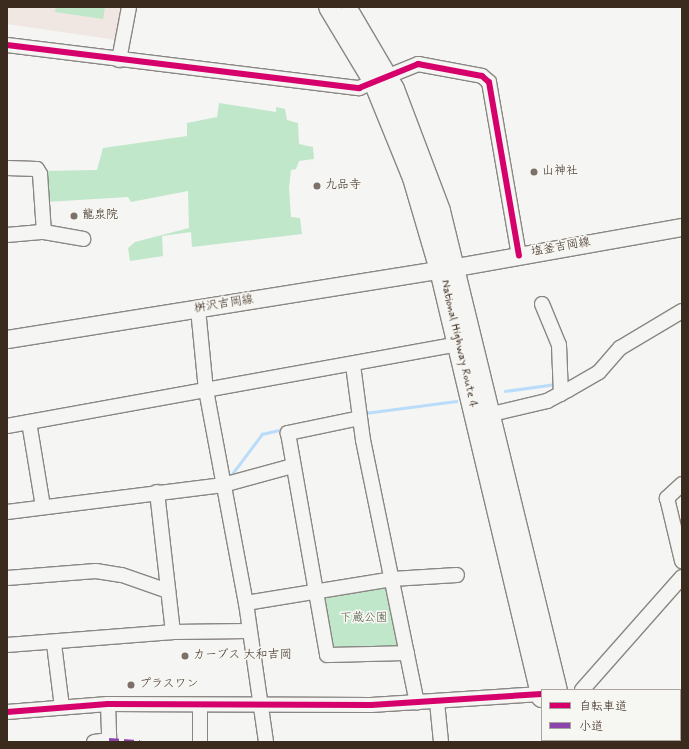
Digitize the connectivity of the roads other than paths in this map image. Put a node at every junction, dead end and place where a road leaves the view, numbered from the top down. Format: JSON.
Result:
{"nodes":[{"id":1,"x":129,"y":7,"type":"edge"},
{"id":2,"x":329,"y":7,"type":"edge"},
{"id":3,"x":346,"y":7,"type":"edge"},
{"id":4,"x":7,"y":45,"type":"edge"},
{"id":5,"x":119,"y":60,"type":"junction"},
{"id":6,"x":381,"y":79,"type":"junction"},
{"id":7,"x":7,"y":168,"type":"edge"},
{"id":8,"x":682,"y":227,"type":"edge"},
{"id":9,"x":44,"y":232,"type":"junction"},
{"id":10,"x":7,"y":235,"type":"edge"},
{"id":11,"x":83,"y":239,"type":"dead end"},
{"id":12,"x":519,"y":255,"type":"junction"},
{"id":13,"x":447,"y":269,"type":"junction"},
{"id":14,"x":542,"y":304,"type":"dead end"},
{"id":15,"x":198,"y":309,"type":"junction"},
{"id":16,"x":682,"y":311,"type":"edge"},
{"id":17,"x":7,"y":339,"type":"edge"},
{"id":18,"x":457,"y":344,"type":"junction"},
{"id":19,"x":352,"y":365,"type":"junction"},
{"id":20,"x":206,"y":390,"type":"junction"},
{"id":21,"x":561,"y":394,"type":"junction"},
{"id":22,"x":360,"y":414,"type":"junction"},
{"id":23,"x":492,"y":414,"type":"junction"},
{"id":24,"x":29,"y":422,"type":"junction"},
{"id":25,"x":7,"y":426,"type":"edge"},
{"id":26,"x":292,"y":466,"type":"junction"},
{"id":27,"x":222,"y":481,"type":"junction"},
{"id":28,"x":682,"y":484,"type":"edge"},
{"id":29,"x":157,"y":492,"type":"junction"},
{"id":30,"x":43,"y":503,"type":"junction"},
{"id":31,"x":7,"y":512,"type":"edge"},
{"id":32,"x":682,"y":560,"type":"edge"},
{"id":33,"x":457,"y":576,"type":"dead end"},
{"id":34,"x":682,"y":577,"type":"edge"},
{"id":35,"x":7,"y":578,"type":"edge"},
{"id":36,"x":392,"y":579,"type":"junction"},
{"id":37,"x":315,"y":590,"type":"junction"},
{"id":38,"x":168,"y":591,"type":"junction"},
{"id":39,"x":246,"y":603,"type":"junction"},
{"id":40,"x":248,"y":631,"type":"junction"},
{"id":41,"x":173,"y":632,"type":"junction"},
{"id":42,"x":54,"y":644,"type":"junction"},
{"id":43,"x":7,"y":645,"type":"edge"},
{"id":44,"x":407,"y":653,"type":"junction"},
{"id":45,"x":545,"y":689,"type":"edge"},
{"id":46,"x":545,"y":689,"type":"edge"},
{"id":47,"x":583,"y":689,"type":"edge"},
{"id":48,"x":541,"y":694,"type":"edge"},
{"id":49,"x":437,"y":702,"type":"junction"},
{"id":50,"x":417,"y":703,"type":"junction"},
{"id":51,"x":108,"y":704,"type":"junction"},
{"id":52,"x":200,"y":705,"type":"junction"},
{"id":53,"x":262,"y":705,"type":"junction"},
{"id":54,"x":62,"y":707,"type":"junction"},
{"id":55,"x":7,"y":712,"type":"edge"},
{"id":56,"x":109,"y":741,"type":"edge"},
{"id":57,"x":94,"y":742,"type":"edge"},
{"id":58,"x":200,"y":742,"type":"edge"},
{"id":59,"x":266,"y":742,"type":"edge"},
{"id":60,"x":441,"y":742,"type":"edge"}],
"edges":[{"from":1,"to":5,"type":"street"},
{"from":2,"to":6,"type":"highway","name":"National Highway Route 4"},
{"from":3,"to":6,"type":"highway","name":"National Highway Route 4"},
{"from":4,"to":5,"type":"street"},
{"from":5,"to":6,"type":"street"},
{"from":6,"to":12,"type":"street"},
{"from":6,"to":13,"type":"highway","name":"National Highway Route 4"},
{"from":7,"to":9,"type":"street"},
{"from":8,"to":12,"type":"main road","name":"塩釜吉岡線"},
{"from":9,"to":10,"type":"street"},
{"from":9,"to":11,"type":"street"},
{"from":12,"to":13,"type":"main road","name":"塩釜吉岡線"},
{"from":13,"to":15,"type":"main road","name":"桝沢吉岡線"},
{"from":13,"to":18,"type":"highway","name":"National Highway Route 4"},
{"from":13,"to":23,"type":"highway","name":"National Highway Route 4"},
{"from":14,"to":21,"type":"street"},
{"from":15,"to":17,"type":"main road","name":"桝沢吉岡線"},
{"from":15,"to":20,"type":"street"},
{"from":16,"to":21,"type":"street"},
{"from":18,"to":19,"type":"street"},
{"from":18,"to":45,"type":"highway","name":"National Highway Route 4"},
{"from":19,"to":20,"type":"street"},
{"from":19,"to":22,"type":"street"},
{"from":20,"to":24,"type":"street"},
{"from":20,"to":27,"type":"street"},
{"from":21,"to":23,"type":"street"},
{"from":22,"to":26,"type":"street"},
{"from":22,"to":36,"type":"street"},
{"from":23,"to":46,"type":"highway","name":"National Highway Route 4"},
{"from":24,"to":25,"type":"street"},
{"from":24,"to":30,"type":"street"},
{"from":26,"to":27,"type":"street"},
{"from":26,"to":37,"type":"street"},
{"from":27,"to":29,"type":"street"},
{"from":27,"to":39,"type":"street"},
{"from":28,"to":32,"type":"street"},
{"from":29,"to":30,"type":"street"},
{"from":29,"to":38,"type":"street"},
{"from":30,"to":31,"type":"street"},
{"from":33,"to":36,"type":"street"},
{"from":34,"to":47,"type":"street"},
{"from":35,"to":38,"type":"street"},
{"from":36,"to":37,"type":"street"},
{"from":36,"to":44,"type":"street"},
{"from":37,"to":39,"type":"street"},
{"from":37,"to":44,"type":"street"},
{"from":38,"to":41,"type":"street"},
{"from":39,"to":40,"type":"street"},
{"from":40,"to":41,"type":"street"},
{"from":40,"to":53,"type":"street"},
{"from":41,"to":42,"type":"street"},
{"from":42,"to":43,"type":"street"},
{"from":42,"to":54,"type":"street"},
{"from":44,"to":50,"type":"street"},
{"from":48,"to":49,"type":"street"},
{"from":49,"to":50,"type":"street"},
{"from":49,"to":60,"type":"street"},
{"from":50,"to":53,"type":"street"},
{"from":51,"to":52,"type":"street"},
{"from":51,"to":54,"type":"street"},
{"from":51,"to":56,"type":"street"},
{"from":52,"to":53,"type":"street"},
{"from":52,"to":58,"type":"street"},
{"from":53,"to":59,"type":"street"},
{"from":54,"to":55,"type":"street"},
{"from":56,"to":57,"type":"street"}]}
